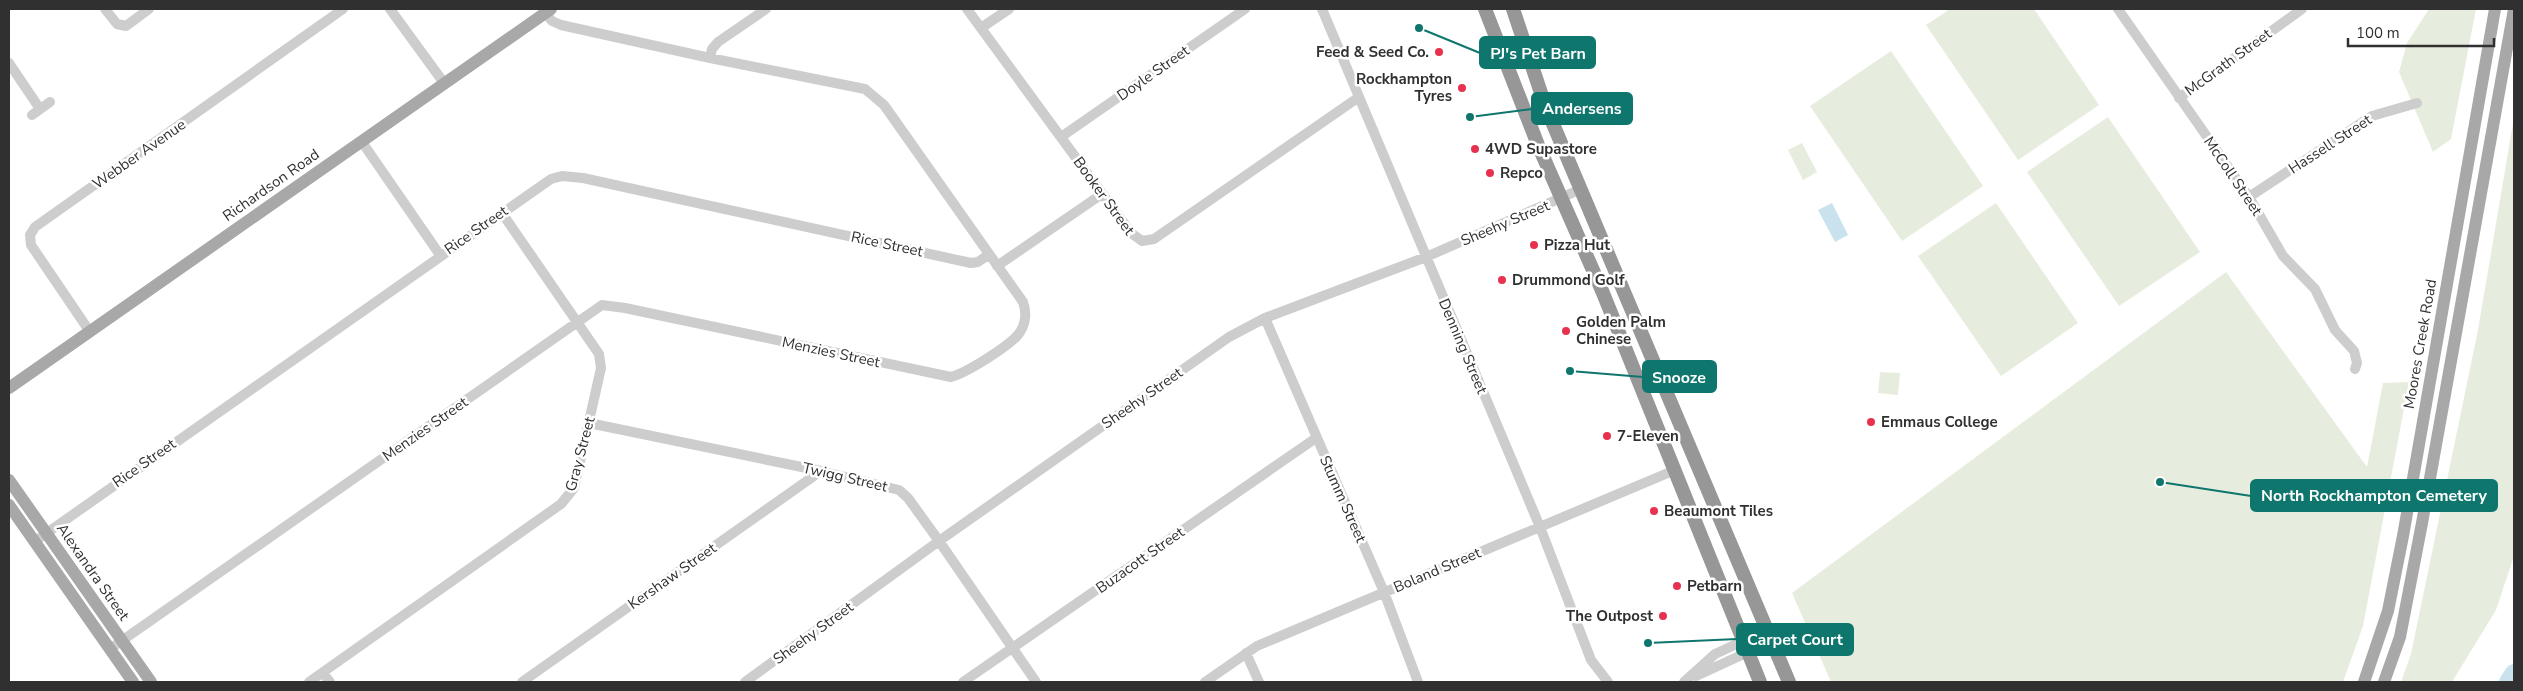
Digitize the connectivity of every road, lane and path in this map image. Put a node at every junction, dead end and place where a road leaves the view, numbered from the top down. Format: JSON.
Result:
{"nodes":[{"id":1,"x":105,"y":9,"type":"edge"},
{"id":2,"x":149,"y":9,"type":"edge"},
{"id":3,"x":343,"y":9,"type":"edge"},
{"id":4,"x":390,"y":9,"type":"edge"},
{"id":5,"x":766,"y":9,"type":"edge"},
{"id":6,"x":967,"y":9,"type":"edge"},
{"id":7,"x":1009,"y":9,"type":"edge"},
{"id":8,"x":1245,"y":9,"type":"edge"},
{"id":9,"x":1322,"y":9,"type":"edge"},
{"id":10,"x":1485,"y":9,"type":"edge"},
{"id":11,"x":1513,"y":9,"type":"edge"},
{"id":12,"x":2118,"y":9,"type":"edge"},
{"id":13,"x":2302,"y":9,"type":"edge"},
{"id":14,"x":2496,"y":9,"type":"edge"},
{"id":15,"x":2514,"y":9,"type":"edge"},
{"id":16,"x":548,"y":11,"type":"edge"},
{"id":17,"x":981,"y":28,"type":"junction"},
{"id":18,"x":710,"y":58,"type":"junction"},
{"id":19,"x":9,"y":63,"type":"edge"},
{"id":20,"x":444,"y":83,"type":"junction"},
{"id":21,"x":1359,"y":97,"type":"junction"},
{"id":22,"x":2178,"y":98,"type":"junction"},
{"id":23,"x":50,"y":102,"type":"dead end"},
{"id":24,"x":2417,"y":103,"type":"dead end"},
{"id":25,"x":1061,"y":137,"type":"junction"},
{"id":26,"x":362,"y":142,"type":"junction"},
{"id":27,"x":1581,"y":189,"type":"junction"},
{"id":28,"x":1102,"y":194,"type":"junction"},
{"id":29,"x":2249,"y":196,"type":"junction"},
{"id":30,"x":1561,"y":199,"type":"junction"},
{"id":31,"x":502,"y":213,"type":"junction"},
{"id":32,"x":988,"y":254,"type":"junction"},
{"id":33,"x":440,"y":255,"type":"junction"},
{"id":34,"x":1426,"y":257,"type":"junction"},
{"id":35,"x":997,"y":266,"type":"junction"},
{"id":36,"x":1265,"y":318,"type":"junction"},
{"id":37,"x":578,"y":322,"type":"junction"},
{"id":38,"x":90,"y":332,"type":"junction"},
{"id":39,"x":2355,"y":369,"type":"dead end"},
{"id":40,"x":9,"y":388,"type":"edge"},
{"id":41,"x":589,"y":423,"type":"junction"},
{"id":42,"x":1316,"y":438,"type":"junction"},
{"id":43,"x":1675,"y":470,"type":"junction"},
{"id":44,"x":821,"y":471,"type":"junction"},
{"id":45,"x":9,"y":480,"type":"edge"},
{"id":46,"x":9,"y":505,"type":"edge"},
{"id":47,"x":1540,"y":527,"type":"junction"},
{"id":48,"x":45,"y":533,"type":"junction"},
{"id":49,"x":939,"y":541,"type":"junction"},
{"id":50,"x":34,"y":542,"type":"junction"},
{"id":51,"x":1384,"y":592,"type":"junction"},
{"id":52,"x":1770,"y":636,"type":"junction"},
{"id":53,"x":122,"y":641,"type":"junction"},
{"id":54,"x":1745,"y":646,"type":"junction"},
{"id":55,"x":1011,"y":648,"type":"junction"},
{"id":56,"x":110,"y":649,"type":"junction"},
{"id":57,"x":1246,"y":653,"type":"junction"},
{"id":58,"x":323,"y":673,"type":"junction"},
{"id":59,"x":133,"y":682,"type":"edge"},
{"id":60,"x":151,"y":682,"type":"edge"},
{"id":61,"x":309,"y":682,"type":"edge"},
{"id":62,"x":330,"y":682,"type":"edge"},
{"id":63,"x":522,"y":682,"type":"edge"},
{"id":64,"x":745,"y":682,"type":"edge"},
{"id":65,"x":963,"y":682,"type":"edge"},
{"id":66,"x":1036,"y":682,"type":"edge"},
{"id":67,"x":1205,"y":682,"type":"edge"},
{"id":68,"x":1260,"y":682,"type":"edge"},
{"id":69,"x":1418,"y":682,"type":"edge"},
{"id":70,"x":1608,"y":682,"type":"edge"},
{"id":71,"x":1685,"y":682,"type":"edge"},
{"id":72,"x":1760,"y":682,"type":"edge"},
{"id":73,"x":1789,"y":682,"type":"edge"},
{"id":74,"x":2364,"y":682,"type":"edge"},
{"id":75,"x":2384,"y":682,"type":"edge"}],
"edges":[{"from":1,"to":2,"type":"street"},
{"from":3,"to":38,"type":"street","name":"Webber Avenue"},
{"from":4,"to":20,"type":"street"},
{"from":5,"to":18,"type":"street"},
{"from":6,"to":17,"type":"street","name":"Booker Street"},
{"from":7,"to":17,"type":"street"},
{"from":8,"to":25,"type":"street","name":"Doyle Street"},
{"from":9,"to":21,"type":"street","name":"Denning Street"},
{"from":10,"to":30,"type":"highway"},
{"from":11,"to":27,"type":"highway"},
{"from":12,"to":22,"type":"street","name":"McColl Street"},
{"from":13,"to":22,"type":"street","name":"McGrath Street"},
{"from":14,"to":74,"type":"main road","name":"Moores Creek Road"},
{"from":15,"to":75,"type":"main road"},
{"from":16,"to":18,"type":"street","name":"Menzies Street"},
{"from":16,"to":20,"type":"main road","name":"Richardson Road"},
{"from":17,"to":25,"type":"street","name":"Booker Street"},
{"from":18,"to":32,"type":"street","name":"Menzies Street"},
{"from":19,"to":23,"type":"street"},
{"from":20,"to":26,"type":"main road","name":"Richardson Road"},
{"from":21,"to":28,"type":"street","name":"Booker Street"},
{"from":21,"to":34,"type":"street","name":"Denning Street"},
{"from":22,"to":29,"type":"street","name":"McColl Street"},
{"from":24,"to":29,"type":"street","name":"Hassell Street"},
{"from":25,"to":28,"type":"street","name":"Booker Street"},
{"from":26,"to":33,"type":"street"},
{"from":26,"to":38,"type":"main road","name":"Richardson Road"},
{"from":27,"to":30,"type":"street","name":"Sheehy Street"},
{"from":27,"to":52,"type":"highway"},
{"from":28,"to":35,"type":"street"},
{"from":29,"to":39,"type":"street","name":"McColl Street"},
{"from":30,"to":34,"type":"street","name":"Sheehy Street"},
{"from":30,"to":43,"type":"highway"},
{"from":31,"to":32,"type":"street","name":"Rice Street"},
{"from":31,"to":33,"type":"street","name":"Rice Street"},
{"from":31,"to":37,"type":"street","name":"Gray Street"},
{"from":32,"to":35,"type":"street","name":"Menzies Street"},
{"from":33,"to":48,"type":"street","name":"Rice Street"},
{"from":34,"to":36,"type":"street","name":"Sheehy Street"},
{"from":34,"to":47,"type":"street","name":"Denning Street"},
{"from":35,"to":37,"type":"street","name":"Menzies Street"},
{"from":36,"to":42,"type":"street","name":"Stumm Street"},
{"from":36,"to":49,"type":"street","name":"Sheehy Street"},
{"from":37,"to":41,"type":"street","name":"Gray Street"},
{"from":37,"to":53,"type":"street","name":"Menzies Street"},
{"from":38,"to":40,"type":"main road","name":"Richardson Road"},
{"from":41,"to":44,"type":"street","name":"Twigg Street"},
{"from":41,"to":58,"type":"street","name":"Gray Street"},
{"from":42,"to":51,"type":"street","name":"Stumm Street"},
{"from":42,"to":55,"type":"street","name":"Buzacott Street"},
{"from":43,"to":47,"type":"street","name":"Boland Street"},
{"from":43,"to":54,"type":"highway"},
{"from":44,"to":49,"type":"street","name":"Twigg Street"},
{"from":44,"to":63,"type":"street","name":"Kershaw Street"},
{"from":45,"to":48,"type":"main road","name":"Alexandra Street"},
{"from":46,"to":50,"type":"main road","name":"Alexandra Street"},
{"from":47,"to":51,"type":"street","name":"Boland Street"},
{"from":47,"to":70,"type":"street","name":"Denning Street"},
{"from":48,"to":50,"type":"street","name":"Rice Street"},
{"from":48,"to":53,"type":"main road","name":"Alexandra Street"},
{"from":49,"to":55,"type":"street","name":"Twigg Street"},
{"from":49,"to":64,"type":"street","name":"Sheehy Street"},
{"from":50,"to":56,"type":"main road","name":"Alexandra Street"},
{"from":51,"to":57,"type":"street","name":"Boland Street"},
{"from":51,"to":69,"type":"street","name":"Stumm Street"},
{"from":52,"to":54,"type":"street"},
{"from":52,"to":73,"type":"highway"},
{"from":53,"to":56,"type":"street","name":"Menzies Street"},
{"from":53,"to":60,"type":"main road","name":"Alexandra Street"},
{"from":54,"to":71,"type":"street"},
{"from":54,"to":72,"type":"highway"},
{"from":55,"to":65,"type":"street","name":"Buzacott Street"},
{"from":55,"to":66,"type":"street","name":"Twigg Street"},
{"from":56,"to":59,"type":"main road","name":"Alexandra Street"},
{"from":57,"to":67,"type":"street","name":"Boland Street"},
{"from":57,"to":68,"type":"street"},
{"from":58,"to":61,"type":"street","name":"Gray Street"},
{"from":58,"to":62,"type":"street"}]}
